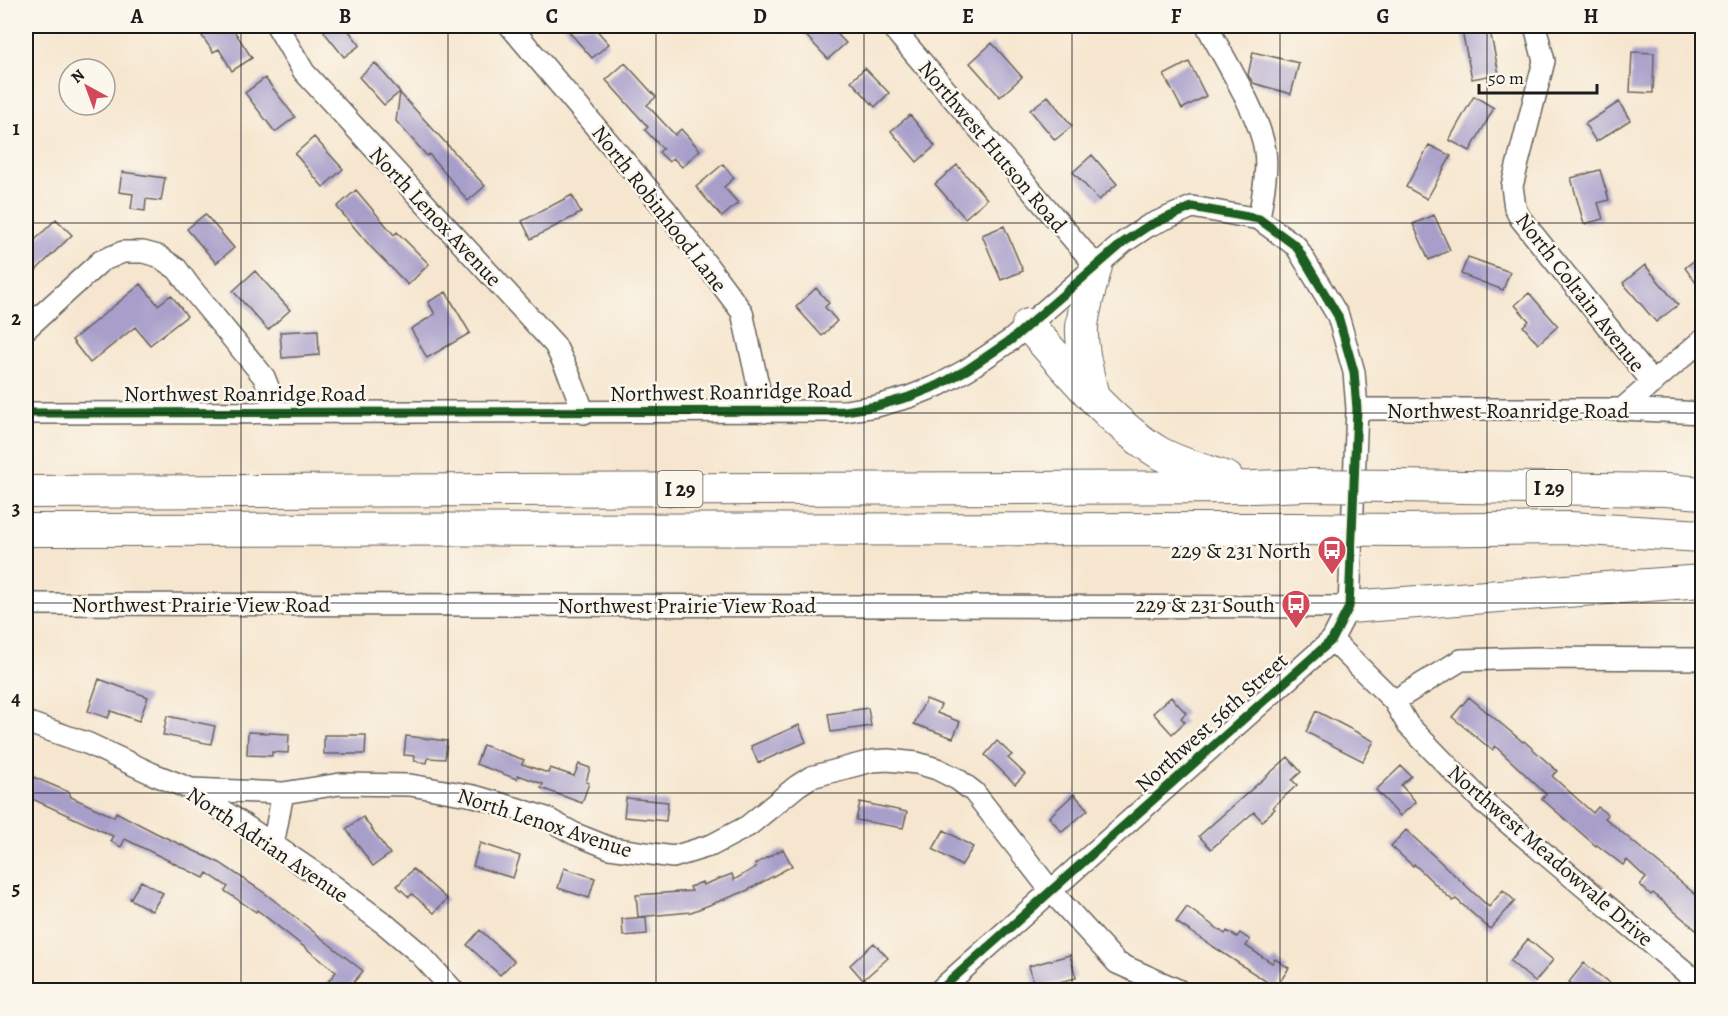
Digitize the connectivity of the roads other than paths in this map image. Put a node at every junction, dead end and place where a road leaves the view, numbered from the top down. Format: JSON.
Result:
{"nodes":[{"id":1,"x":277,"y":26,"type":"edge"},
{"id":2,"x":510,"y":26,"type":"edge"},
{"id":3,"x":891,"y":26,"type":"edge"},
{"id":4,"x":1207,"y":26,"type":"edge"},
{"id":5,"x":1535,"y":26,"type":"edge"},
{"id":6,"x":1259,"y":219,"type":"junction"},
{"id":7,"x":1096,"y":267,"type":"junction"},
{"id":8,"x":1028,"y":325,"type":"junction"},
{"id":9,"x":26,"y":329,"type":"edge"},
{"id":10,"x":1702,"y":340,"type":"edge"},
{"id":11,"x":1653,"y":383,"type":"junction"},
{"id":12,"x":1094,"y":398,"type":"junction"},
{"id":13,"x":1357,"y":409,"type":"junction"},
{"id":14,"x":1622,"y":409,"type":"junction"},
{"id":15,"x":764,"y":412,"type":"junction"},
{"id":16,"x":26,"y":413,"type":"edge"},
{"id":17,"x":270,"y":413,"type":"junction"},
{"id":18,"x":584,"y":413,"type":"junction"},
{"id":19,"x":1702,"y":413,"type":"edge"},
{"id":20,"x":1254,"y":487,"type":"junction"},
{"id":21,"x":26,"y":492,"type":"edge"},
{"id":22,"x":1702,"y":493,"type":"edge"},
{"id":23,"x":26,"y":530,"type":"edge"},
{"id":24,"x":1702,"y":536,"type":"edge"},
{"id":25,"x":1702,"y":581,"type":"edge"},
{"id":26,"x":26,"y":604,"type":"edge"},
{"id":27,"x":1349,"y":607,"type":"junction"},
{"id":28,"x":1332,"y":640,"type":"junction"},
{"id":29,"x":1702,"y":659,"type":"edge"},
{"id":30,"x":1394,"y":701,"type":"junction"},
{"id":31,"x":26,"y":722,"type":"edge"},
{"id":32,"x":191,"y":789,"type":"junction"},
{"id":33,"x":283,"y":793,"type":"junction"},
{"id":34,"x":273,"y":845,"type":"junction"},
{"id":35,"x":1051,"y":891,"type":"junction"},
{"id":36,"x":1702,"y":986,"type":"edge"},
{"id":37,"x":453,"y":990,"type":"edge"},
{"id":38,"x":940,"y":990,"type":"edge"},
{"id":39,"x":1178,"y":990,"type":"edge"}],
"edges":[{"from":1,"to":18,"type":"street","name":"North Lenox Avenue"},
{"from":2,"to":15,"type":"street","name":"North Robinhood Lane"},
{"from":3,"to":7,"type":"street","name":"Northwest Hutson Road"},
{"from":4,"to":6,"type":"street"},
{"from":5,"to":11,"type":"street","name":"North Colrain Avenue"},
{"from":6,"to":7,"type":"street","name":"Northwest Roanridge Road"},
{"from":6,"to":13,"type":"street","name":"Northwest Roanridge Road"},
{"from":7,"to":8,"type":"street","name":"Northwest Roanridge Road"},
{"from":7,"to":12,"type":"highway"},
{"from":8,"to":12,"type":"highway"},
{"from":8,"to":15,"type":"street","name":"Northwest Roanridge Road"},
{"from":9,"to":17,"type":"street"},
{"from":10,"to":11,"type":"street"},
{"from":11,"to":14,"type":"street"},
{"from":12,"to":20,"type":"highway"},
{"from":13,"to":14,"type":"street","name":"Northwest Roanridge Road"},
{"from":13,"to":27,"type":"street","name":"Northwest 56th Street"},
{"from":14,"to":19,"type":"street","name":"Northwest Roanridge Road"},
{"from":15,"to":18,"type":"street","name":"Northwest Roanridge Road"},
{"from":16,"to":17,"type":"street","name":"Northwest Roanridge Road"},
{"from":17,"to":18,"type":"street","name":"Northwest Roanridge Road"},
{"from":20,"to":21,"type":"highway","number":"I 29"},
{"from":20,"to":22,"type":"highway","number":"I 29","bridge":true},
{"from":23,"to":24,"type":"highway","number":"I 29","bridge":true},
{"from":25,"to":27,"type":"highway"},
{"from":26,"to":27,"type":"street","name":"Northwest Prairie View Road"},
{"from":27,"to":28,"type":"street","name":"Northwest 56th Street"},
{"from":28,"to":30,"type":"street","name":"Northwest Meadowvale Drive"},
{"from":28,"to":35,"type":"street","name":"Northwest 56th Street"},
{"from":29,"to":30,"type":"street"},
{"from":30,"to":36,"type":"street","name":"Northwest Meadowvale Drive"},
{"from":31,"to":32,"type":"street","name":"North Adrian Avenue"},
{"from":32,"to":33,"type":"street","name":"North Lenox Avenue"},
{"from":32,"to":34,"type":"street","name":"North Adrian Avenue"},
{"from":33,"to":34,"type":"street"},
{"from":33,"to":35,"type":"street","name":"North Lenox Avenue"},
{"from":34,"to":37,"type":"street","name":"North Adrian Avenue"},
{"from":35,"to":38,"type":"street","name":"Northwest 56th Street"},
{"from":35,"to":39,"type":"street","name":"North Lenox Avenue"}]}
